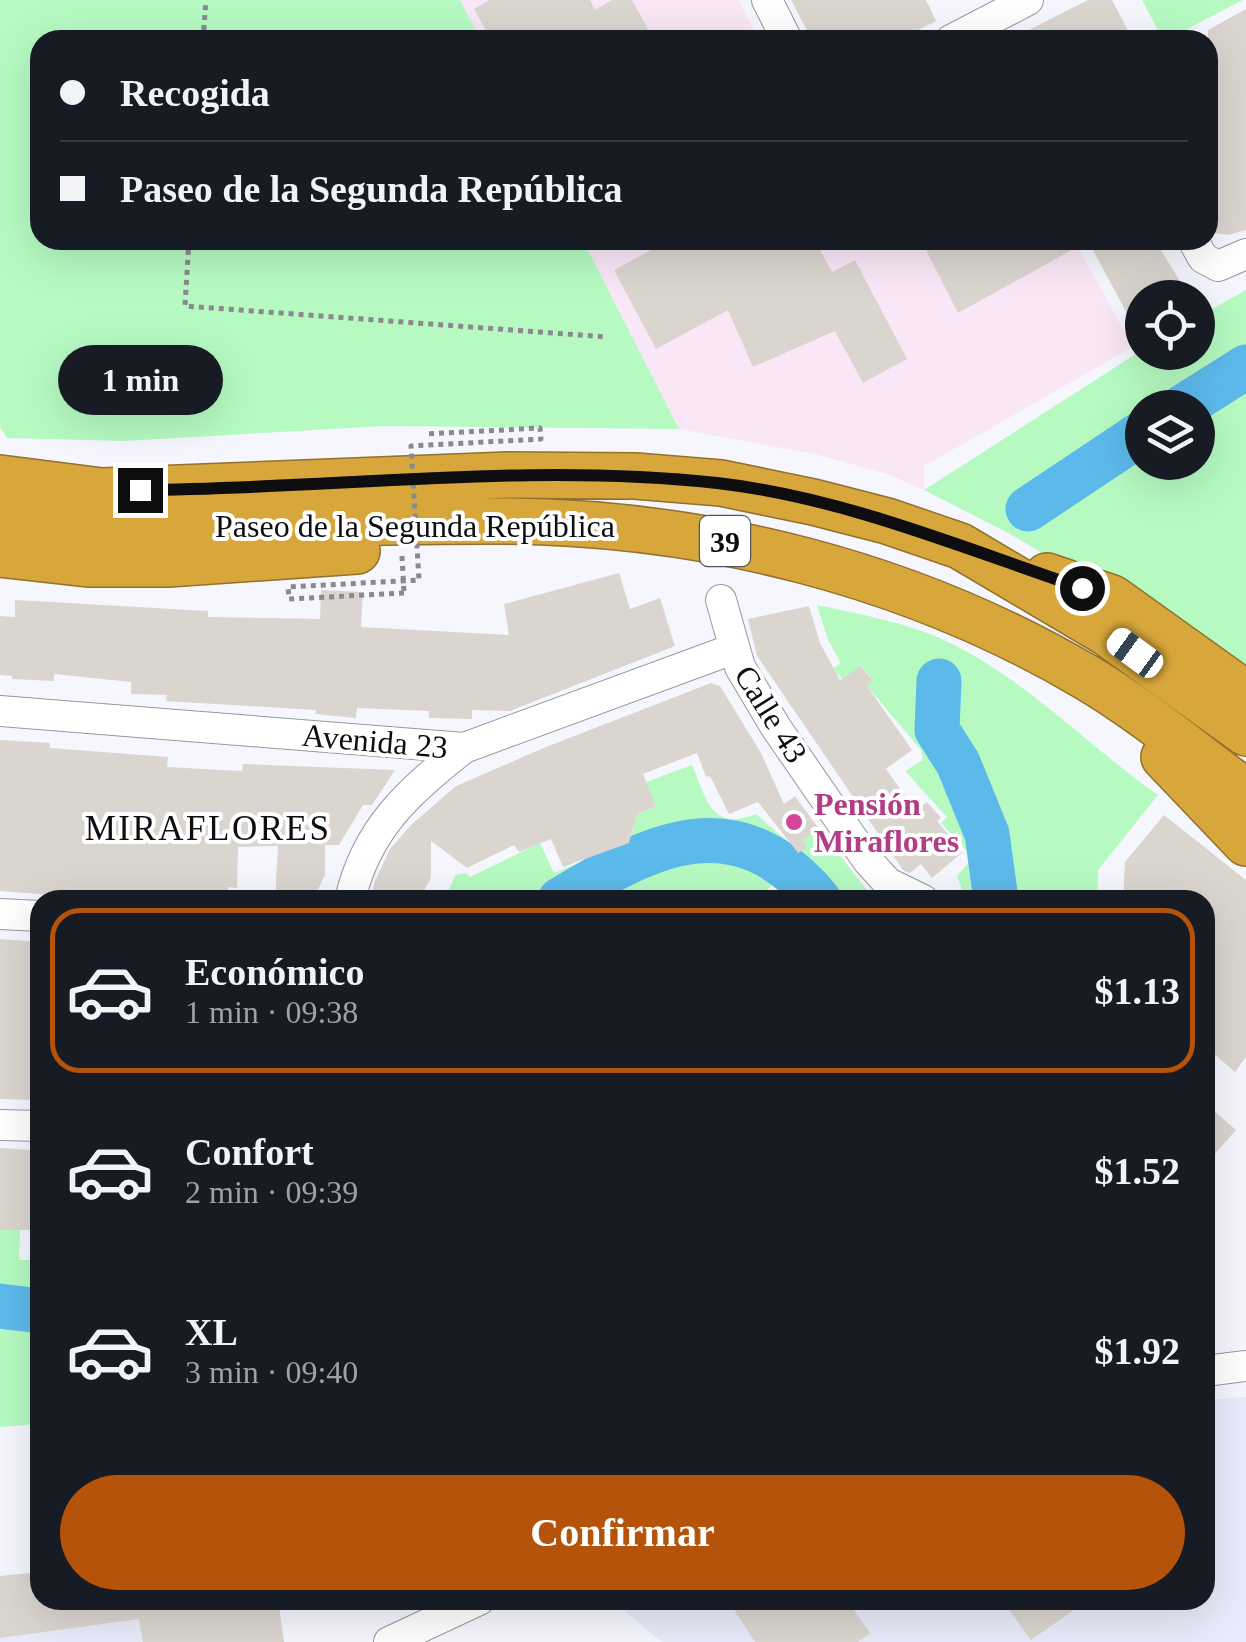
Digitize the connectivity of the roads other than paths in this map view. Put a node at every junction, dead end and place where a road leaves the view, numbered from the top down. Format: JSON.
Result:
{"nodes":[{"id":1,"x":766,"y":0,"type":"edge"},
{"id":2,"x":1028,"y":0,"type":"edge"},
{"id":3,"x":782,"y":30,"type":"edge"},
{"id":4,"x":971,"y":30,"type":"edge"},
{"id":5,"x":1198,"y":250,"type":"edge"},
{"id":6,"x":1232,"y":260,"type":"edge"},
{"id":7,"x":0,"y":450,"type":"edge"},
{"id":8,"x":508,"y":475,"type":"junction"},
{"id":9,"x":0,"y":478,"type":"edge"},
{"id":10,"x":0,"y":515,"type":"edge"},
{"id":11,"x":503,"y":521,"type":"junction"},
{"id":12,"x":960,"y":546,"type":"junction"},
{"id":13,"x":0,"y":554,"type":"edge"},
{"id":14,"x":721,"y":600,"type":"dead end"},
{"id":15,"x":732,"y":649,"type":"junction"},
{"id":16,"x":1090,"y":679,"type":"junction"},
{"id":17,"x":1246,"y":694,"type":"edge"},
{"id":18,"x":0,"y":711,"type":"edge"},
{"id":19,"x":1246,"y":733,"type":"edge"},
{"id":20,"x":464,"y":748,"type":"junction"},
{"id":21,"x":1246,"y":792,"type":"edge"},
{"id":22,"x":1246,"y":843,"type":"edge"},
{"id":23,"x":353,"y":890,"type":"edge"},
{"id":24,"x":903,"y":890,"type":"edge"},
{"id":25,"x":0,"y":914,"type":"edge"},
{"id":26,"x":30,"y":916,"type":"edge"},
{"id":27,"x":0,"y":1124,"type":"edge"},
{"id":28,"x":30,"y":1126,"type":"edge"},
{"id":29,"x":1246,"y":1366,"type":"edge"},
{"id":30,"x":1215,"y":1370,"type":"edge"},
{"id":31,"x":458,"y":1610,"type":"edge"},
{"id":32,"x":389,"y":1642,"type":"edge"}],
"edges":[{"from":1,"to":3,"type":"street"},
{"from":2,"to":4,"type":"street"},
{"from":5,"to":6,"type":"street"},
{"from":7,"to":8,"type":"highway"},
{"from":8,"to":9,"type":"highway","name":"Paseo de la Segunda República","number":"39"},
{"from":8,"to":12,"type":"highway","name":"Paseo de la Segunda República","number":"39"},
{"from":10,"to":11,"type":"highway","name":"Paseo de la Segunda República","number":"39"},
{"from":11,"to":13,"type":"highway"},
{"from":11,"to":16,"type":"highway","name":"Paseo de la Segunda República","number":"39"},
{"from":12,"to":17,"type":"highway"},
{"from":12,"to":19,"type":"highway","name":"Paseo de la Segunda República","number":"39"},
{"from":14,"to":15,"type":"street","name":"Calle 43"},
{"from":15,"to":20,"type":"street","name":"Avenida 23"},
{"from":15,"to":24,"type":"street","name":"Calle 43"},
{"from":16,"to":21,"type":"highway","name":"Paseo de la Segunda República","number":"39"},
{"from":16,"to":22,"type":"highway"},
{"from":18,"to":20,"type":"street","name":"Avenida 23"},
{"from":20,"to":23,"type":"street"},
{"from":25,"to":26,"type":"street"},
{"from":27,"to":28,"type":"street"},
{"from":29,"to":30,"type":"street"},
{"from":31,"to":32,"type":"street"}]}
